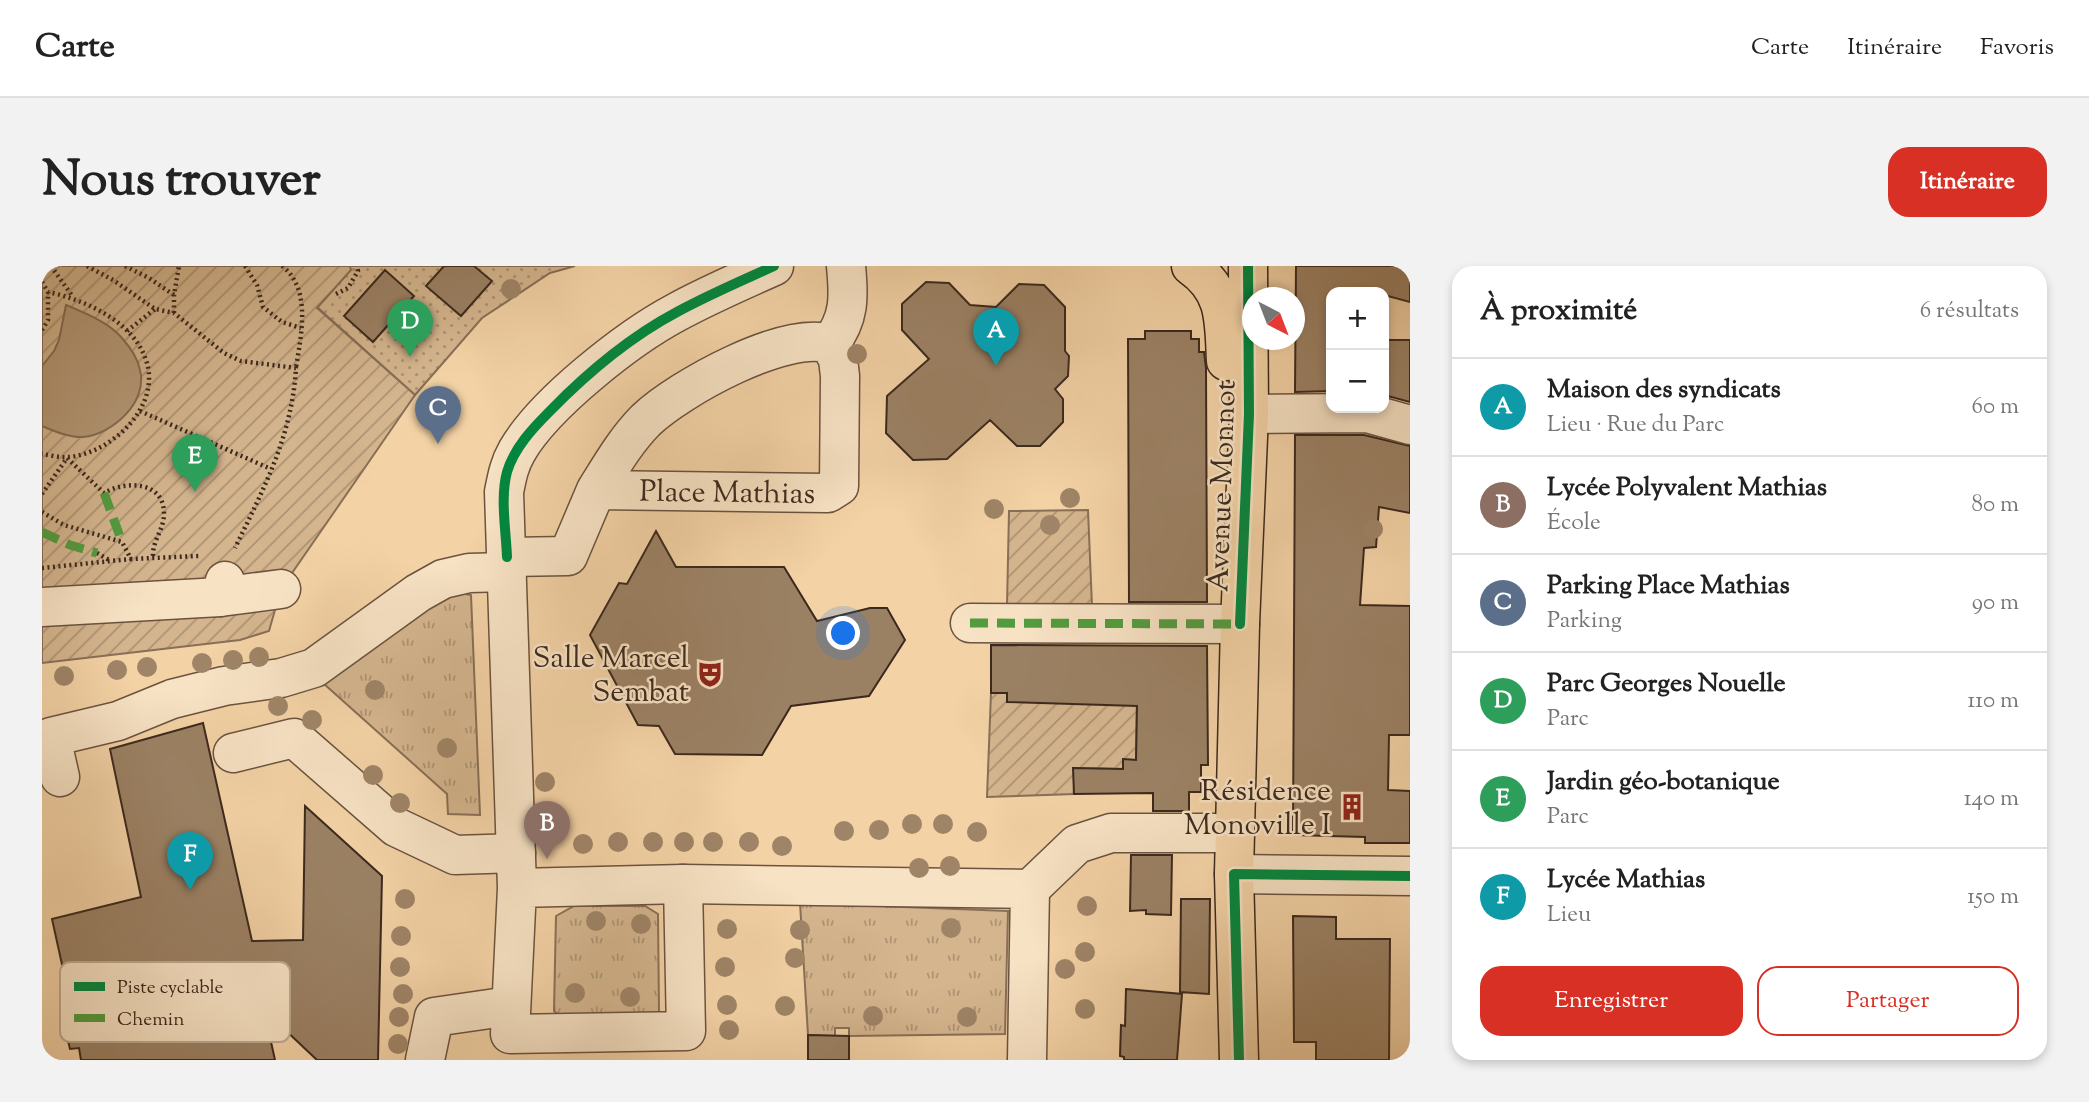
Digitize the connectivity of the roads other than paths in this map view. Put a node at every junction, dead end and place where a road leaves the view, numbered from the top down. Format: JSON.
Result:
{"nodes":[{"id":1,"x":774,"y":266,"type":"edge"},
{"id":2,"x":846,"y":266,"type":"edge"},
{"id":3,"x":1191,"y":266,"type":"edge"},
{"id":4,"x":1248,"y":266,"type":"edge"},
{"id":5,"x":830,"y":344,"type":"junction"},
{"id":6,"x":1249,"y":414,"type":"junction"},
{"id":7,"x":1410,"y":425,"type":"edge"},
{"id":8,"x":596,"y":490,"type":"junction"},
{"id":9,"x":507,"y":565,"type":"junction"},
{"id":10,"x":281,"y":589,"type":"dead end"},
{"id":11,"x":42,"y":607,"type":"edge"},
{"id":12,"x":970,"y":623,"type":"dead end"},
{"id":13,"x":1240,"y":624,"type":"junction"},
{"id":14,"x":233,"y":753,"type":"dead end"},
{"id":15,"x":60,"y":777,"type":"dead end"},
{"id":16,"x":1235,"y":833,"type":"junction"},
{"id":17,"x":517,"y":871,"type":"junction"},
{"id":18,"x":1234,"y":874,"type":"junction"},
{"id":19,"x":1410,"y":876,"type":"edge"},
{"id":20,"x":683,"y":884,"type":"junction"},
{"id":21,"x":1030,"y":889,"type":"junction"},
{"id":22,"x":510,"y":1006,"type":"junction"},
{"id":23,"x":425,"y":1060,"type":"edge"},
{"id":24,"x":1027,"y":1060,"type":"edge"},
{"id":25,"x":1239,"y":1060,"type":"edge"}],
"edges":[{"from":1,"to":9,"type":"street"},
{"from":2,"to":5,"type":"street"},
{"from":3,"to":6,"type":"main road"},
{"from":4,"to":6,"type":"main road","name":"Avenue Monnot"},
{"from":5,"to":8,"type":"street","name":"Place Mathias"},
{"from":5,"to":8,"type":"street","name":"Place Mathias"},
{"from":6,"to":7,"type":"street"},
{"from":6,"to":13,"type":"main road","name":"Avenue Monnot"},
{"from":8,"to":9,"type":"street","name":"Place Mathias"},
{"from":9,"to":15,"type":"street"},
{"from":9,"to":17,"type":"street"},
{"from":10,"to":11,"type":"street"},
{"from":12,"to":13,"type":"street"},
{"from":13,"to":16,"type":"main road","name":"Avenue Monnot"},
{"from":14,"to":17,"type":"street"},
{"from":16,"to":18,"type":"main road","name":"Avenue Monnot"},
{"from":16,"to":21,"type":"street"},
{"from":17,"to":20,"type":"street"},
{"from":17,"to":22,"type":"street"},
{"from":18,"to":19,"type":"street"},
{"from":18,"to":25,"type":"main road","name":"Avenue Monnot"},
{"from":20,"to":21,"type":"street"},
{"from":20,"to":22,"type":"street"},
{"from":21,"to":24,"type":"street"},
{"from":22,"to":23,"type":"street"}]}
